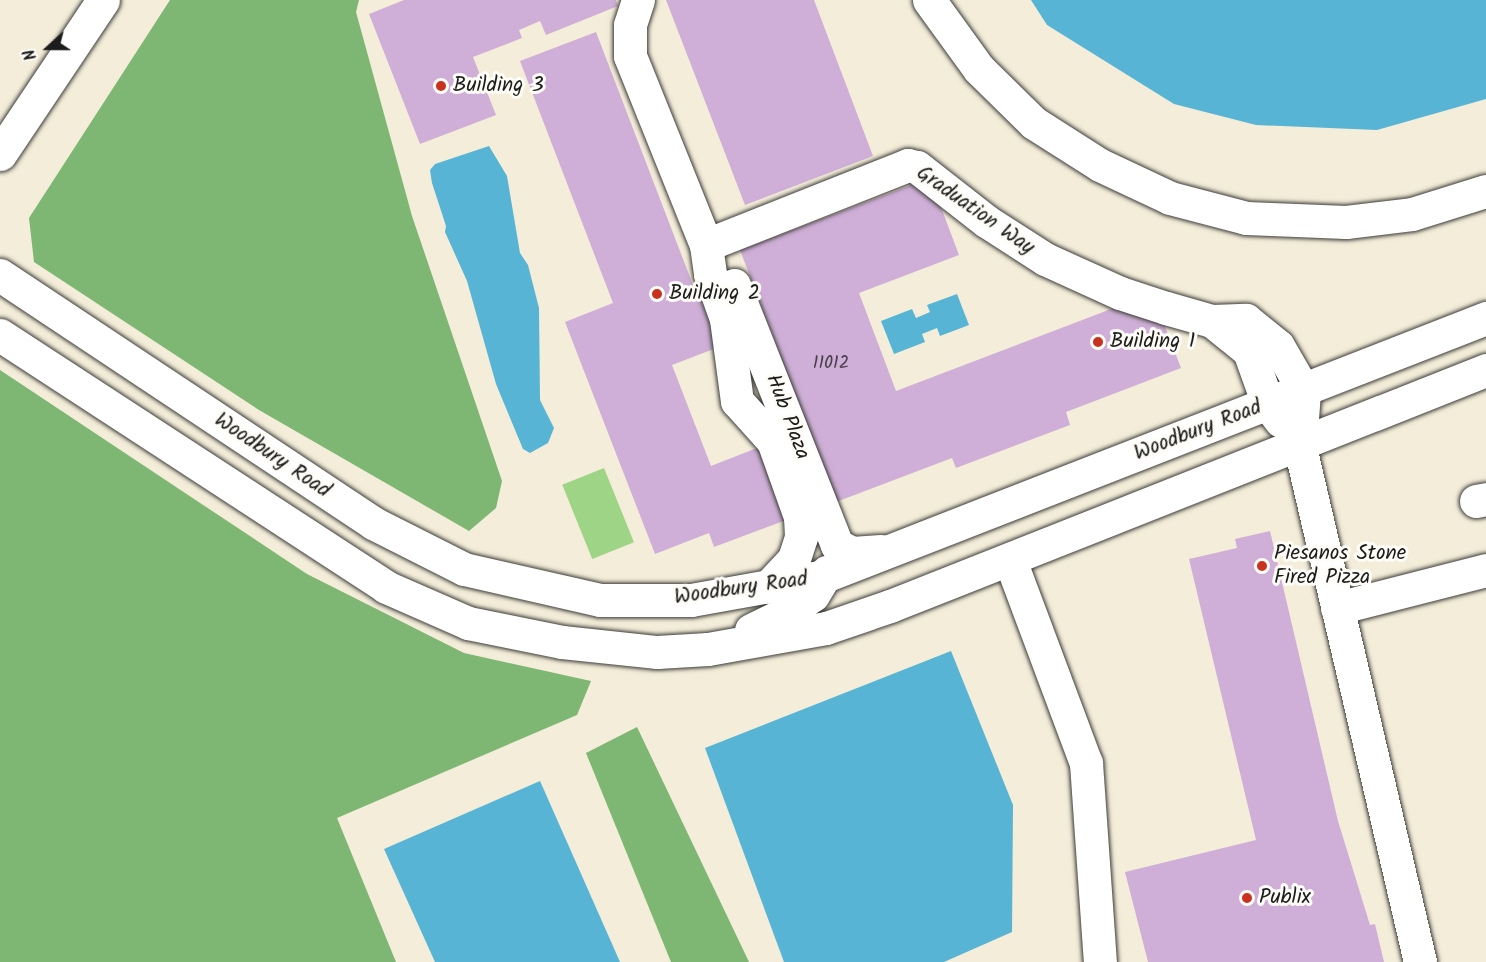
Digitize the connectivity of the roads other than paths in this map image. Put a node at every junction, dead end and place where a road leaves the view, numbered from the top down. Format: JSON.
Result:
{"nodes":[{"id":1,"x":103,"y":0,"type":"edge"},
{"id":2,"x":638,"y":0,"type":"edge"},
{"id":3,"x":929,"y":0,"type":"edge"},
{"id":4,"x":0,"y":154,"type":"edge"},
{"id":5,"x":1486,"y":191,"type":"edge"},
{"id":6,"x":706,"y":245,"type":"junction"},
{"id":7,"x":0,"y":275,"type":"edge"},
{"id":8,"x":1486,"y":318,"type":"edge"},
{"id":9,"x":0,"y":335,"type":"edge"},
{"id":10,"x":1257,"y":342,"type":"junction"},
{"id":11,"x":1486,"y":370,"type":"edge"},
{"id":12,"x":1304,"y":391,"type":"junction"},
{"id":13,"x":1268,"y":404,"type":"junction"},
{"id":14,"x":772,"y":422,"type":"junction"},
{"id":15,"x":1300,"y":447,"type":"junction"},
{"id":16,"x":837,"y":545,"type":"junction"},
{"id":17,"x":889,"y":551,"type":"junction"},
{"id":18,"x":1010,"y":560,"type":"junction"},
{"id":19,"x":1486,"y":570,"type":"edge"},
{"id":20,"x":825,"y":576,"type":"junction"},
{"id":21,"x":768,"y":587,"type":"junction"},
{"id":22,"x":1337,"y":608,"type":"junction"},
{"id":23,"x":708,"y":649,"type":"junction"},
{"id":24,"x":1100,"y":962,"type":"edge"},
{"id":25,"x":1420,"y":962,"type":"edge"}],
"edges":[{"from":1,"to":4,"type":"main road"},
{"from":2,"to":6,"type":"main road","name":"Hub Plaza"},
{"from":3,"to":5,"type":"main road"},
{"from":6,"to":10,"type":"main road","name":"Graduation Way"},
{"from":6,"to":14,"type":"main road","name":"Hub Plaza"},
{"from":7,"to":21,"type":"main road","name":"Woodbury Road"},
{"from":8,"to":12,"type":"main road","name":"Woodbury Road"},
{"from":9,"to":23,"type":"main road"},
{"from":10,"to":12,"type":"main road","name":"Graduation Way"},
{"from":10,"to":13,"type":"main road"},
{"from":11,"to":15,"type":"main road"},
{"from":12,"to":13,"type":"main road","name":"Woodbury Road"},
{"from":12,"to":15,"type":"main road"},
{"from":13,"to":15,"type":"main road"},
{"from":13,"to":17,"type":"main road","name":"Woodbury Road"},
{"from":14,"to":16,"type":"main road","name":"Hub Plaza"},
{"from":14,"to":21,"type":"main road","name":"Hub Plaza"},
{"from":15,"to":18,"type":"main road"},
{"from":15,"to":22,"type":"main road"},
{"from":16,"to":17,"type":"main road"},
{"from":16,"to":20,"type":"main road"},
{"from":17,"to":20,"type":"main road","name":"Woodbury Road"},
{"from":18,"to":23,"type":"main road"},
{"from":18,"to":24,"type":"main road"},
{"from":19,"to":22,"type":"main road"},
{"from":20,"to":21,"type":"main road","name":"Woodbury Road"},
{"from":20,"to":23,"type":"main road"},
{"from":22,"to":25,"type":"main road"}]}
